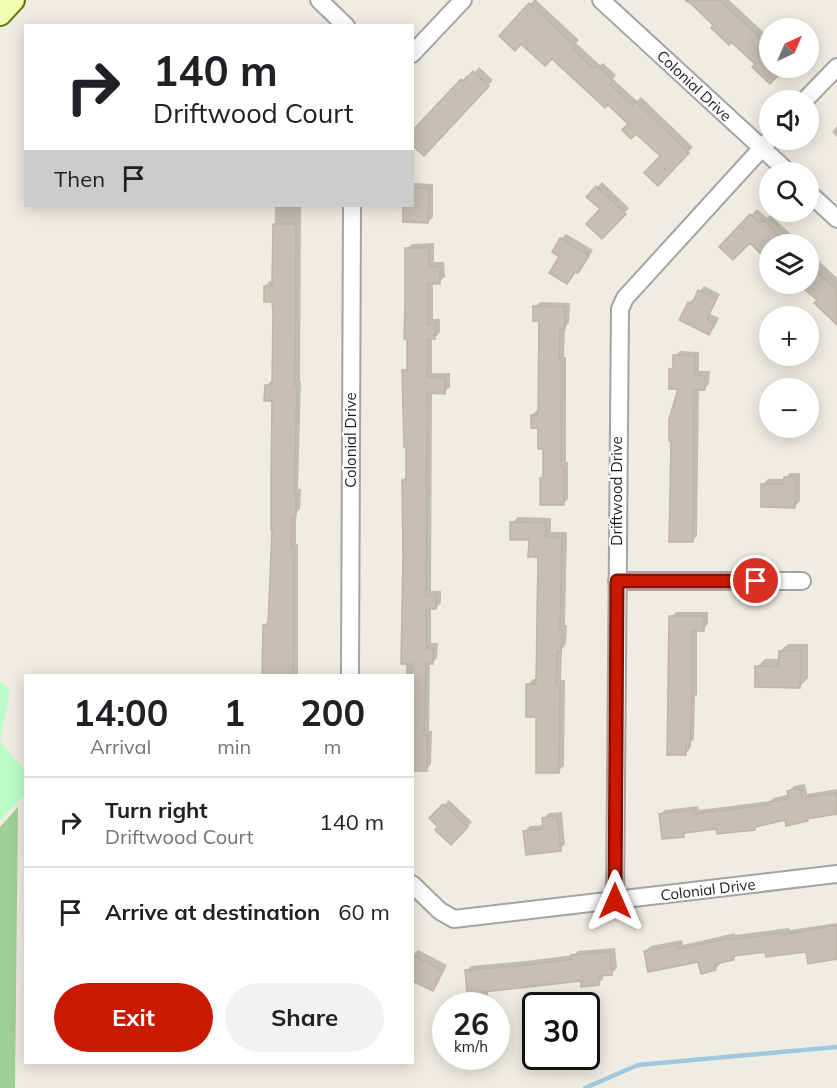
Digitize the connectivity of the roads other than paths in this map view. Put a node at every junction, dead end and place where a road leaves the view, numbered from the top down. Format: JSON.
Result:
{"nodes":[{"id":1,"x":13,"y":0,"type":"edge"},
{"id":2,"x":319,"y":0,"type":"edge"},
{"id":3,"x":463,"y":0,"type":"edge"},
{"id":4,"x":601,"y":0,"type":"edge"},
{"id":5,"x":0,"y":14,"type":"edge"},
{"id":6,"x":344,"y":24,"type":"edge"},
{"id":7,"x":414,"y":52,"type":"edge"},
{"id":8,"x":837,"y":67,"type":"edge"},
{"id":9,"x":815,"y":90,"type":"edge"},
{"id":10,"x":759,"y":138,"type":"edge"},
{"id":11,"x":759,"y":150,"type":"edge"},
{"id":12,"x":771,"y":150,"type":"edge"},
{"id":13,"x":780,"y":162,"type":"edge"},
{"id":14,"x":819,"y":202,"type":"edge"},
{"id":15,"x":352,"y":207,"type":"edge"},
{"id":16,"x":837,"y":219,"type":"edge"},
{"id":17,"x":802,"y":580,"type":"dead end"},
{"id":18,"x":617,"y":581,"type":"junction"},
{"id":19,"x":350,"y":674,"type":"edge"},
{"id":20,"x":837,"y":874,"type":"edge"},
{"id":21,"x":414,"y":886,"type":"edge"},
{"id":22,"x":615,"y":901,"type":"junction"}],
"edges":[{"from":1,"to":5,"type":"street"},
{"from":2,"to":6,"type":"street"},
{"from":3,"to":7,"type":"street"},
{"from":4,"to":10,"type":"street","name":"Colonial Drive"},
{"from":8,"to":9,"type":"street"},
{"from":11,"to":18,"type":"street","name":"Driftwood Drive"},
{"from":12,"to":13,"type":"street","name":"Colonial Drive"},
{"from":14,"to":16,"type":"street"},
{"from":15,"to":19,"type":"street","name":"Colonial Drive"},
{"from":17,"to":18,"type":"street"},
{"from":18,"to":22,"type":"street","name":"Driftwood Drive"},
{"from":20,"to":22,"type":"street","name":"Colonial Drive"},
{"from":21,"to":22,"type":"street","name":"Colonial Drive"}]}
